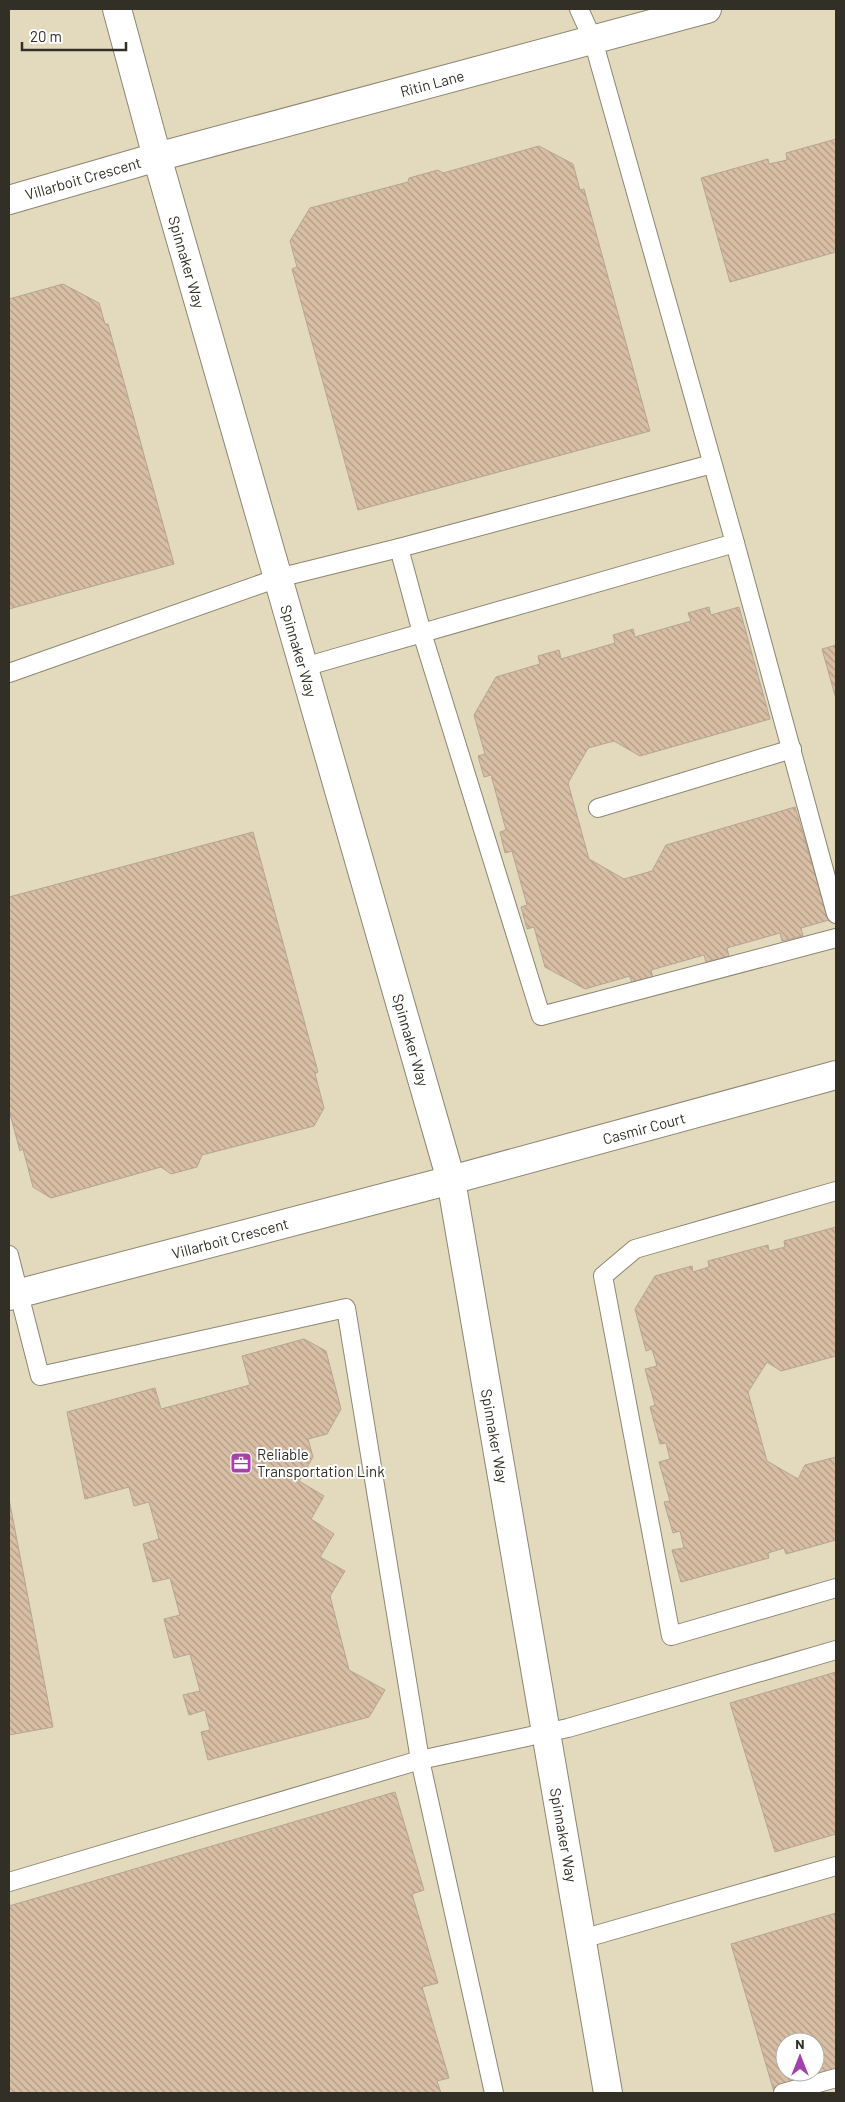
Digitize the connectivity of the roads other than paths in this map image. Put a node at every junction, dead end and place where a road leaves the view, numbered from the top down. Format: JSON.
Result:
{"nodes":[{"id":1,"x":116,"y":9,"type":"edge"},
{"id":2,"x":579,"y":9,"type":"edge"},
{"id":3,"x":707,"y":9,"type":"edge"},
{"id":4,"x":593,"y":40,"type":"junction"},
{"id":5,"x":157,"y":157,"type":"junction"},
{"id":6,"x":9,"y":200,"type":"edge"},
{"id":7,"x":712,"y":464,"type":"junction"},
{"id":8,"x":735,"y":543,"type":"junction"},
{"id":9,"x":399,"y":548,"type":"junction"},
{"id":10,"x":278,"y":578,"type":"junction"},
{"id":11,"x":422,"y":633,"type":"junction"},
{"id":12,"x":304,"y":667,"type":"junction"},
{"id":13,"x":9,"y":673,"type":"edge"},
{"id":14,"x":792,"y":749,"type":"junction"},
{"id":15,"x":598,"y":808,"type":"dead end"},
{"id":16,"x":836,"y":914,"type":"edge"},
{"id":17,"x":836,"y":938,"type":"edge"},
{"id":18,"x":836,"y":1075,"type":"edge"},
{"id":19,"x":451,"y":1180,"type":"junction"},
{"id":20,"x":836,"y":1191,"type":"edge"},
{"id":21,"x":9,"y":1255,"type":"edge"},
{"id":22,"x":13,"y":1294,"type":"edge"},
{"id":23,"x":836,"y":1588,"type":"edge"},
{"id":24,"x":836,"y":1650,"type":"edge"},
{"id":25,"x":546,"y":1733,"type":"junction"},
{"id":26,"x":420,"y":1760,"type":"junction"},
{"id":27,"x":836,"y":1866,"type":"edge"},
{"id":28,"x":9,"y":1882,"type":"edge"},
{"id":29,"x":582,"y":1939,"type":"junction"},
{"id":30,"x":836,"y":2078,"type":"edge"},
{"id":31,"x":494,"y":2093,"type":"edge"},
{"id":32,"x":608,"y":2093,"type":"edge"},
{"id":33,"x":783,"y":2093,"type":"edge"}],
"edges":[{"from":1,"to":5,"type":"street","name":"Spinnaker Way"},
{"from":2,"to":4,"type":"lane"},
{"from":3,"to":4,"type":"street","name":"Ritin Lane"},
{"from":4,"to":5,"type":"street","name":"Ritin Lane"},
{"from":4,"to":7,"type":"lane"},
{"from":5,"to":6,"type":"street","name":"Villarboit Crescent"},
{"from":5,"to":10,"type":"street","name":"Spinnaker Way"},
{"from":7,"to":8,"type":"lane"},
{"from":7,"to":9,"type":"lane"},
{"from":8,"to":11,"type":"lane"},
{"from":8,"to":14,"type":"lane"},
{"from":9,"to":10,"type":"lane"},
{"from":9,"to":11,"type":"lane"},
{"from":10,"to":12,"type":"street","name":"Spinnaker Way"},
{"from":10,"to":13,"type":"lane"},
{"from":11,"to":12,"type":"lane"},
{"from":11,"to":17,"type":"lane"},
{"from":12,"to":19,"type":"street","name":"Spinnaker Way"},
{"from":14,"to":15,"type":"lane"},
{"from":14,"to":16,"type":"lane"},
{"from":18,"to":19,"type":"street","name":"Casmir Court"},
{"from":19,"to":22,"type":"street","name":"Villarboit Crescent"},
{"from":19,"to":25,"type":"street","name":"Spinnaker Way"},
{"from":20,"to":23,"type":"lane"},
{"from":21,"to":22,"type":"lane"},
{"from":22,"to":26,"type":"lane"},
{"from":24,"to":25,"type":"lane"},
{"from":25,"to":26,"type":"lane"},
{"from":25,"to":29,"type":"street","name":"Spinnaker Way"},
{"from":26,"to":28,"type":"lane"},
{"from":26,"to":31,"type":"lane"},
{"from":27,"to":29,"type":"lane"},
{"from":29,"to":32,"type":"street","name":"Spinnaker Way"},
{"from":30,"to":33,"type":"lane"}]}
